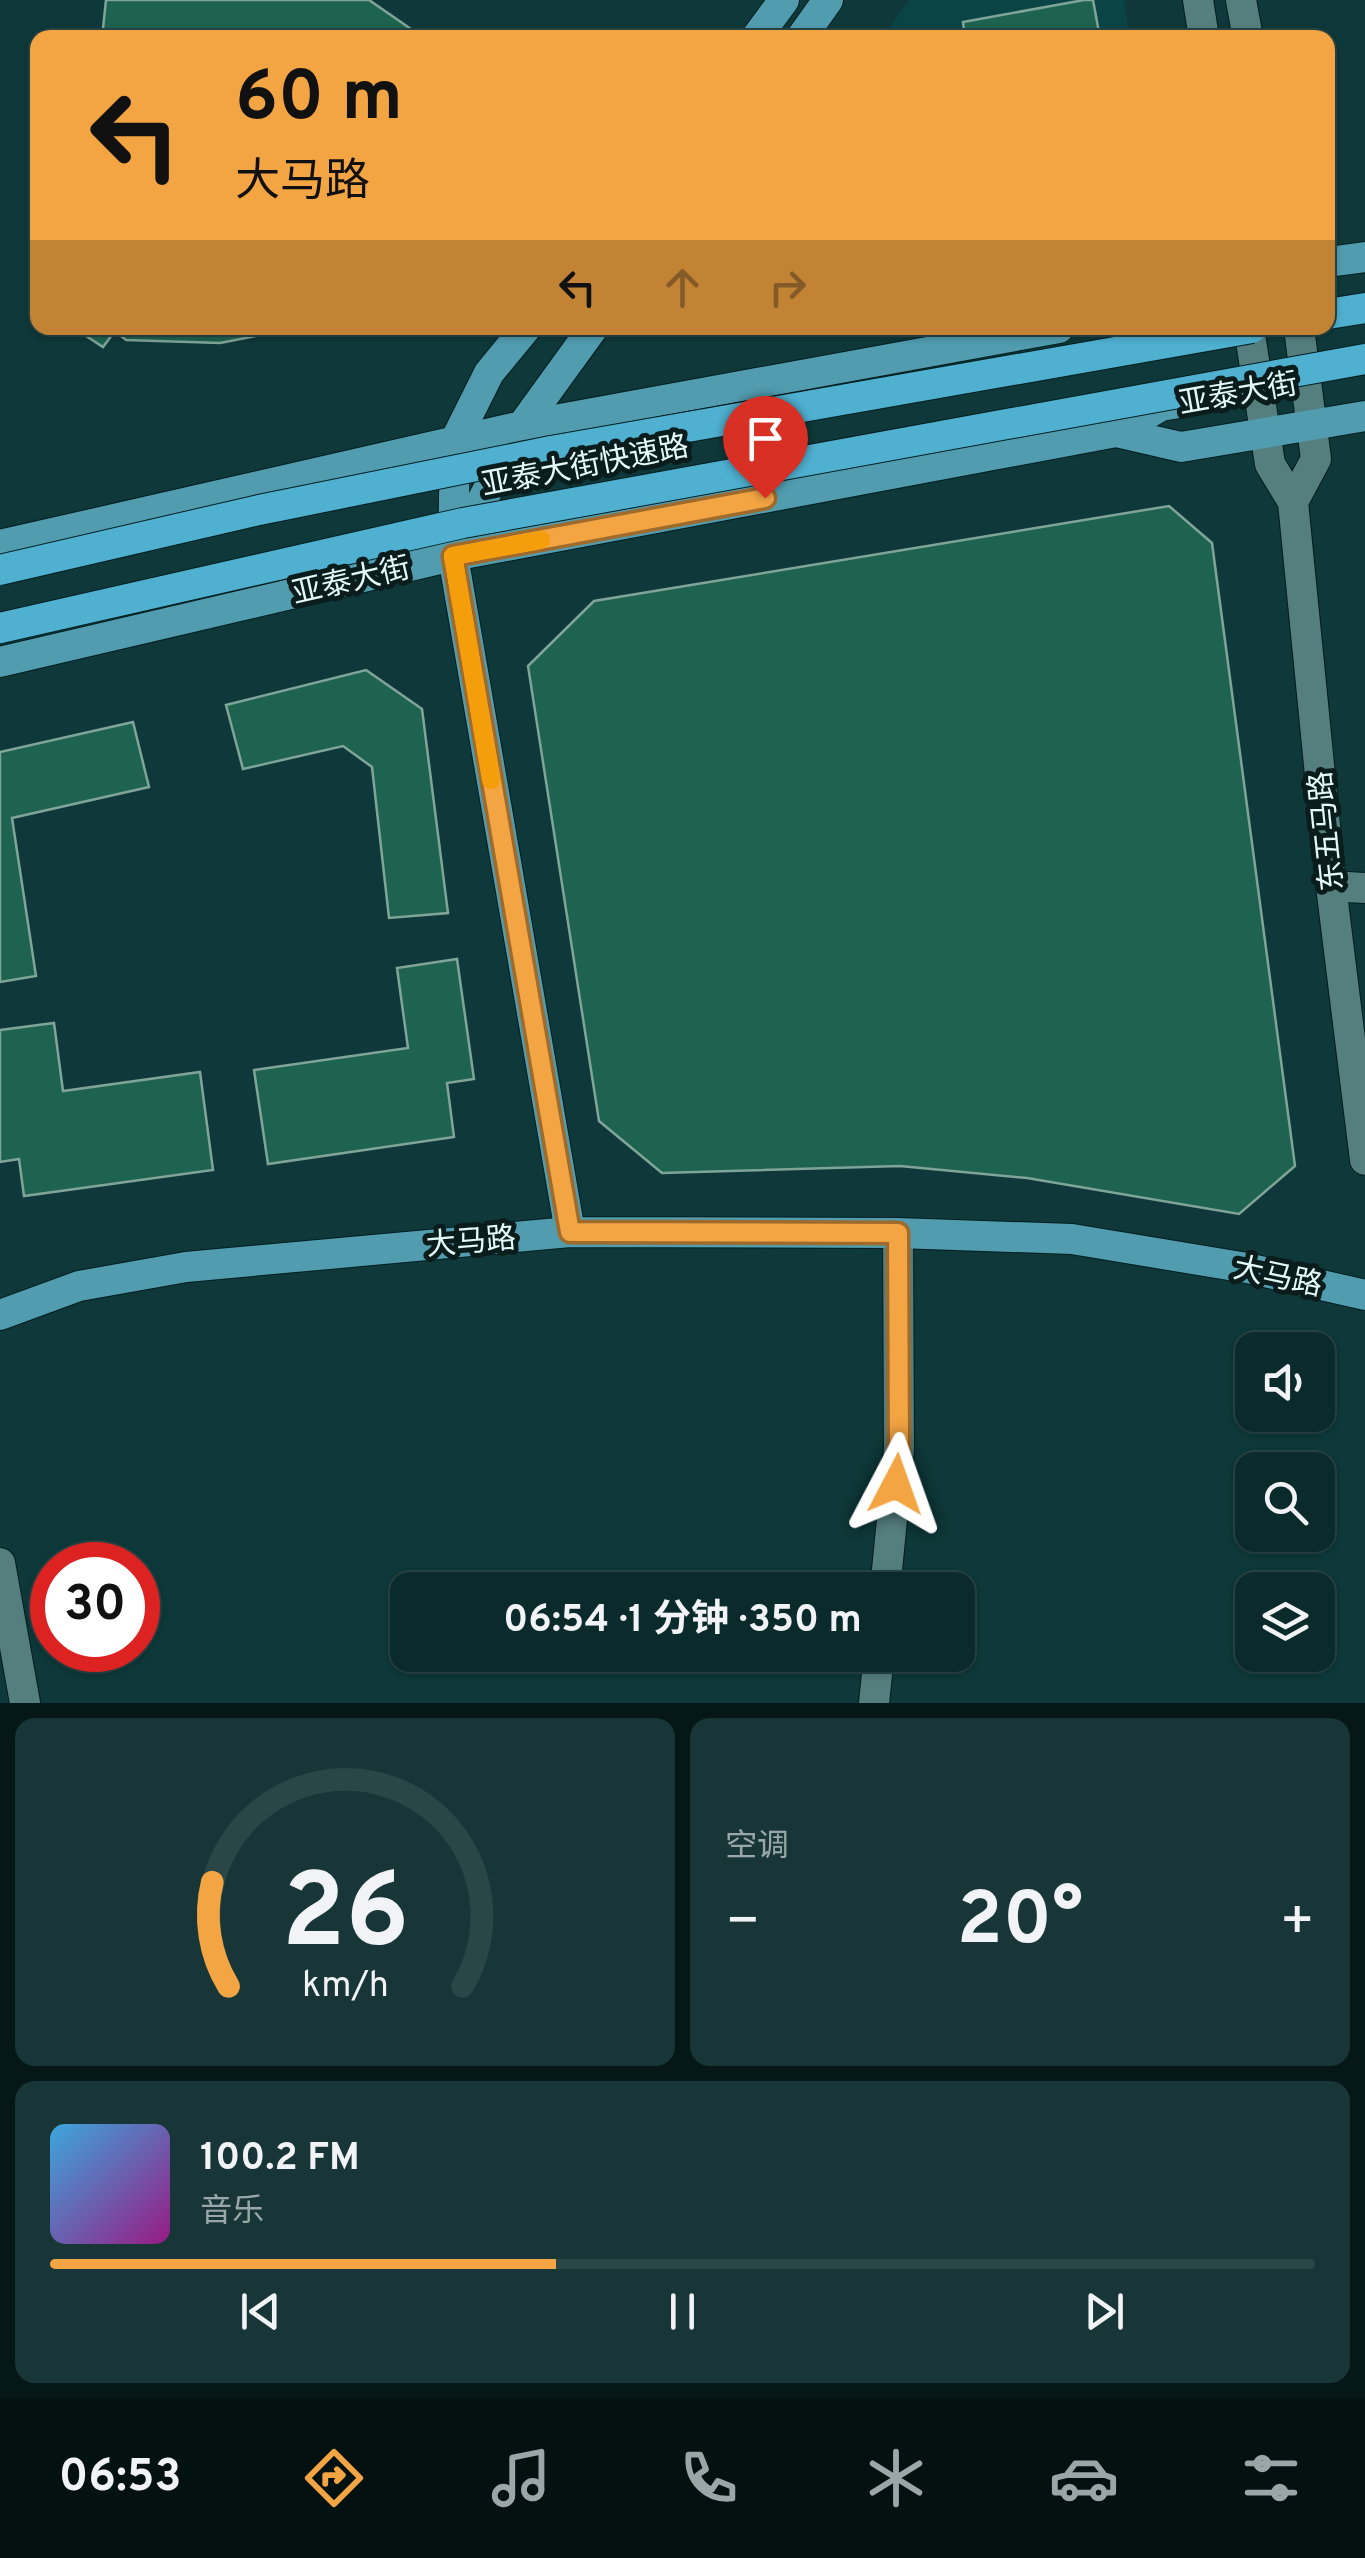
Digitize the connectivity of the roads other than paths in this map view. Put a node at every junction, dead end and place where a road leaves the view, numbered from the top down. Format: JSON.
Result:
{"nodes":[{"id":1,"x":784,"y":0,"type":"edge"},
{"id":2,"x":828,"y":0,"type":"edge"},
{"id":3,"x":1198,"y":0,"type":"edge"},
{"id":4,"x":1241,"y":0,"type":"edge"},
{"id":5,"x":762,"y":30,"type":"edge"},
{"id":6,"x":807,"y":30,"type":"edge"},
{"id":7,"x":1203,"y":30,"type":"edge"},
{"id":8,"x":1247,"y":30,"type":"edge"},
{"id":9,"x":1365,"y":257,"type":"edge"},
{"id":10,"x":1335,"y":261,"type":"edge"},
{"id":11,"x":1365,"y":298,"type":"edge"},
{"id":12,"x":1335,"y":303,"type":"edge"},
{"id":13,"x":1365,"y":308,"type":"edge"},
{"id":14,"x":1335,"y":313,"type":"edge"},
{"id":15,"x":520,"y":335,"type":"edge"},
{"id":16,"x":588,"y":335,"type":"edge"},
{"id":17,"x":1020,"y":335,"type":"edge"},
{"id":18,"x":1211,"y":335,"type":"edge"},
{"id":19,"x":1252,"y":335,"type":"edge"},
{"id":20,"x":1301,"y":335,"type":"edge"},
{"id":21,"x":1365,"y":359,"type":"edge"},
{"id":22,"x":1365,"y":371,"type":"edge"},
{"id":23,"x":1306,"y":381,"type":"junction"},
{"id":24,"x":1258,"y":390,"type":"junction"},
{"id":25,"x":1365,"y":416,"type":"edge"},
{"id":26,"x":522,"y":426,"type":"junction"},
{"id":27,"x":1312,"y":426,"type":"junction"},
{"id":28,"x":1116,"y":432,"type":"junction"},
{"id":29,"x":1265,"y":434,"type":"junction"},
{"id":30,"x":455,"y":441,"type":"junction"},
{"id":31,"x":1293,"y":502,"type":"junction"},
{"id":32,"x":0,"y":545,"type":"edge"},
{"id":33,"x":453,"y":556,"type":"junction"},
{"id":34,"x":0,"y":570,"type":"edge"},
{"id":35,"x":0,"y":628,"type":"edge"},
{"id":36,"x":0,"y":662,"type":"edge"},
{"id":37,"x":1331,"y":886,"type":"junction"},
{"id":38,"x":1365,"y":888,"type":"edge"},
{"id":39,"x":1365,"y":1160,"type":"edge"},
{"id":40,"x":570,"y":1232,"type":"junction"},
{"id":41,"x":898,"y":1233,"type":"junction"},
{"id":42,"x":1365,"y":1295,"type":"edge"},
{"id":43,"x":0,"y":1315,"type":"edge"},
{"id":44,"x":0,"y":1563,"type":"edge"},
{"id":45,"x":887,"y":1572,"type":"edge"},
{"id":46,"x":877,"y":1672,"type":"edge"},
{"id":47,"x":24,"y":1703,"type":"edge"},
{"id":48,"x":874,"y":1703,"type":"edge"}],
"edges":[{"from":1,"to":5,"type":"main road"},
{"from":2,"to":6,"type":"main road"},
{"from":3,"to":7,"type":"street"},
{"from":4,"to":8,"type":"street"},
{"from":9,"to":10,"type":"main road"},
{"from":11,"to":12,"type":"main road"},
{"from":13,"to":14,"type":"highway"},
{"from":15,"to":30,"type":"main road"},
{"from":16,"to":26,"type":"main road"},
{"from":17,"to":26,"type":"main road"},
{"from":18,"to":34,"type":"highway","name":"亚泰大街快速路","bridge":true},
{"from":19,"to":24,"type":"street","name":"东五马路"},
{"from":20,"to":23,"type":"street"},
{"from":21,"to":35,"type":"highway","name":"亚泰大街快速路","bridge":true},
{"from":22,"to":23,"type":"main road","name":"亚泰大街"},
{"from":23,"to":24,"type":"main road","name":"亚泰大街"},
{"from":23,"to":27,"type":"street"},
{"from":24,"to":28,"type":"main road","name":"亚泰大街"},
{"from":24,"to":29,"type":"street","name":"东五马路"},
{"from":25,"to":27,"type":"main road","name":"亚泰大街"},
{"from":26,"to":30,"type":"main road"},
{"from":26,"to":33,"type":"main road"},
{"from":27,"to":29,"type":"main road","name":"亚泰大街"},
{"from":27,"to":31,"type":"street"},
{"from":28,"to":29,"type":"main road","name":"亚泰大街"},
{"from":28,"to":33,"type":"main road","name":"亚泰大街"},
{"from":29,"to":31,"type":"street","name":"东五马路"},
{"from":30,"to":32,"type":"main road"},
{"from":30,"to":33,"type":"main road"},
{"from":31,"to":37,"type":"street","name":"东五马路"},
{"from":33,"to":36,"type":"main road","name":"亚泰大街"},
{"from":33,"to":40,"type":"main road"},
{"from":37,"to":38,"type":"street"},
{"from":37,"to":39,"type":"street","name":"东五马路"},
{"from":40,"to":41,"type":"main road","name":"大马路"},
{"from":40,"to":43,"type":"main road","name":"大马路"},
{"from":41,"to":42,"type":"main road","name":"大马路"},
{"from":41,"to":45,"type":"street"},
{"from":44,"to":47,"type":"street"},
{"from":46,"to":48,"type":"street"}]}
